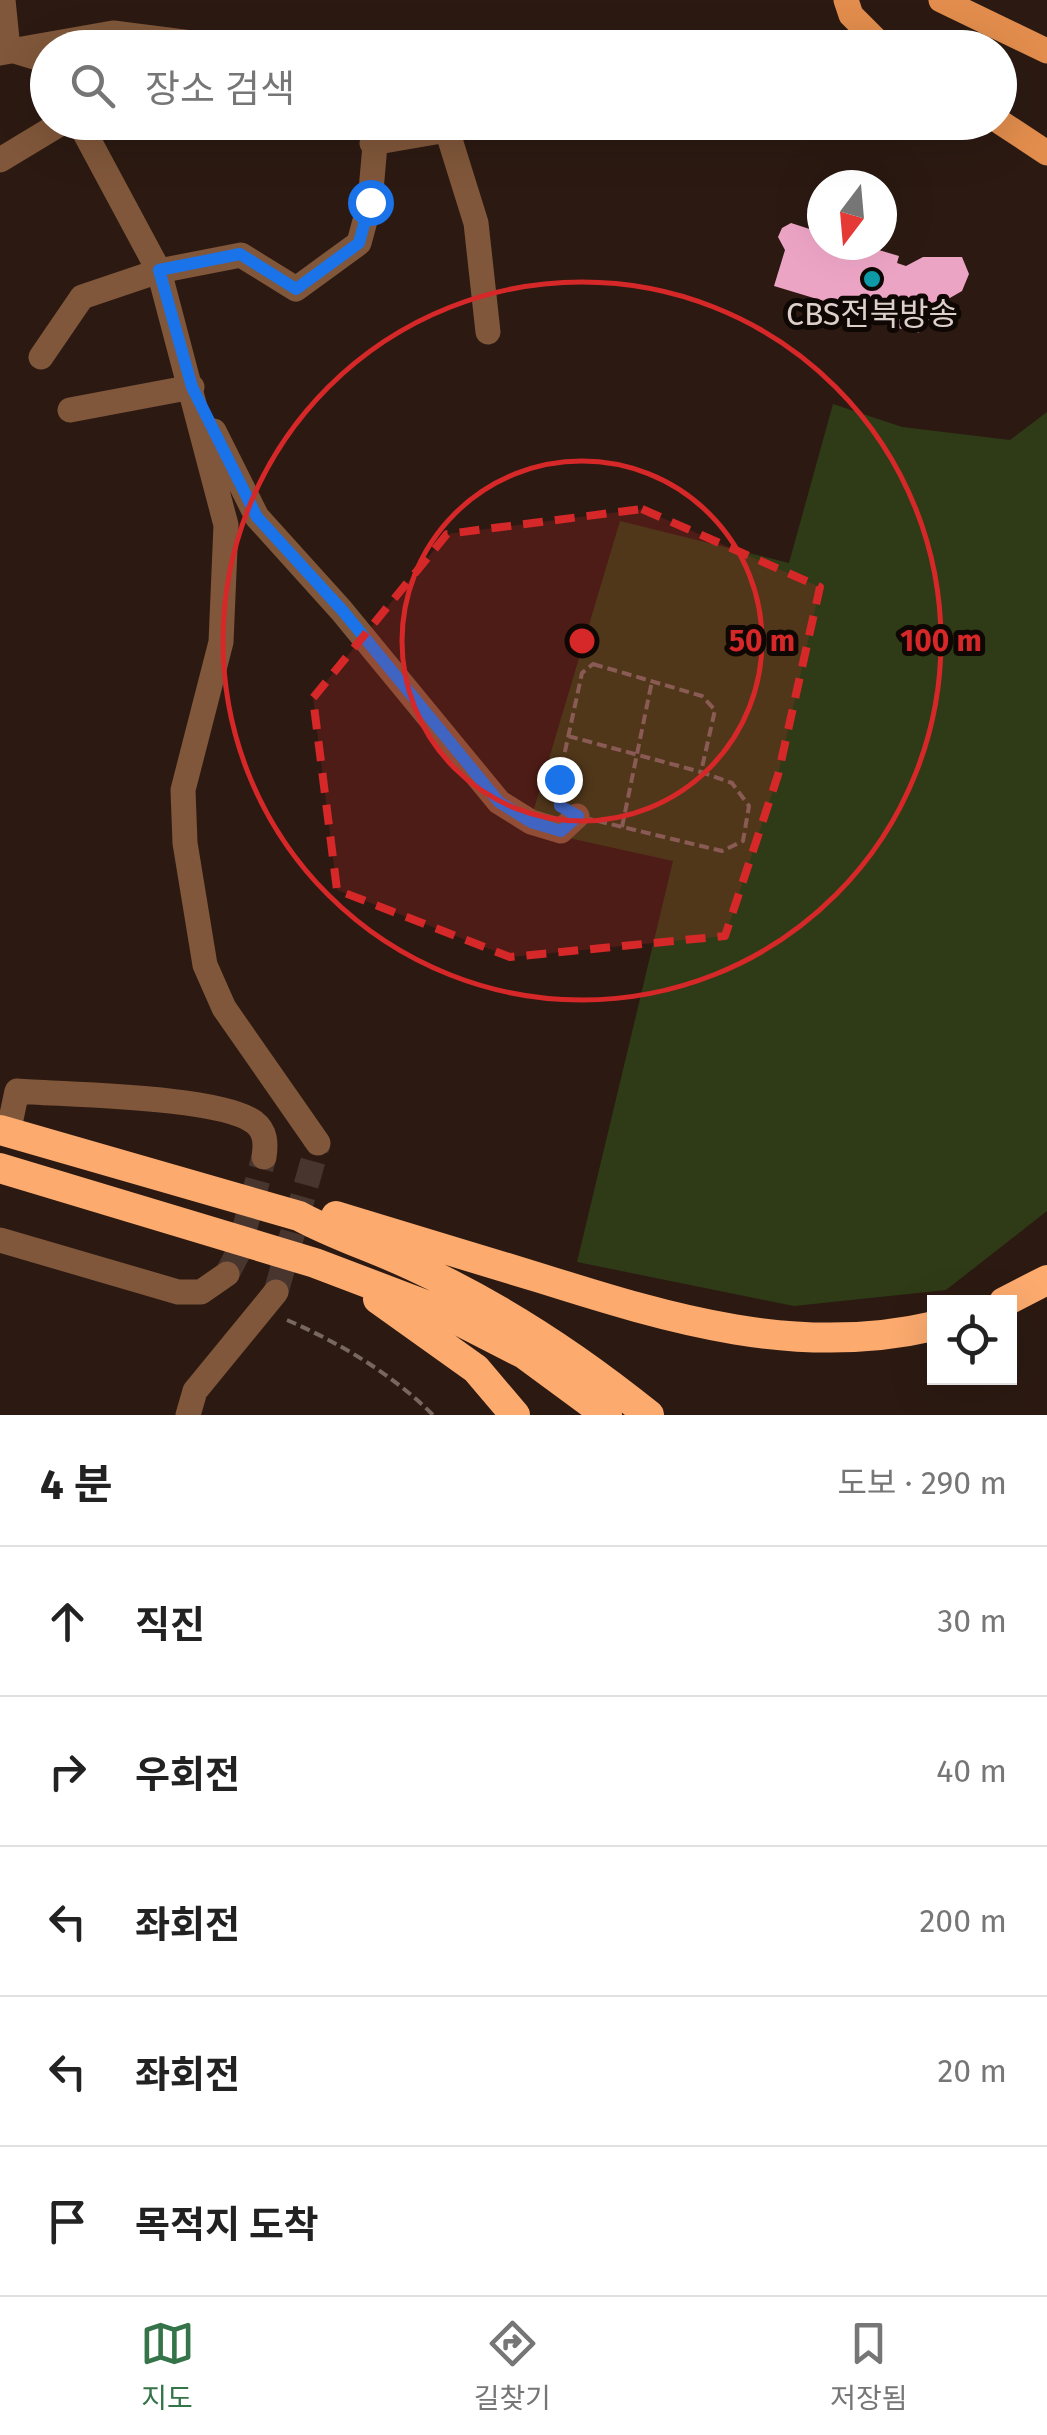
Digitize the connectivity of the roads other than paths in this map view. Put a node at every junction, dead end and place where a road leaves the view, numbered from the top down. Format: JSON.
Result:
{"nodes":[{"id":1,"x":3,"y":0,"type":"edge"},
{"id":2,"x":846,"y":0,"type":"edge"},
{"id":3,"x":941,"y":0,"type":"edge"},
{"id":4,"x":865,"y":30,"type":"edge"},
{"id":5,"x":1005,"y":30,"type":"edge"},
{"id":6,"x":1017,"y":36,"type":"edge"},
{"id":7,"x":30,"y":47,"type":"edge"},
{"id":8,"x":1047,"y":50,"type":"edge"},
{"id":9,"x":4,"y":51,"type":"edge"},
{"id":10,"x":30,"y":57,"type":"edge"},
{"id":11,"x":1017,"y":133,"type":"edge"},
{"id":12,"x":33,"y":140,"type":"edge"},
{"id":13,"x":89,"y":140,"type":"edge"},
{"id":14,"x":374,"y":140,"type":"edge"},
{"id":15,"x":450,"y":140,"type":"edge"},
{"id":16,"x":1047,"y":152,"type":"edge"},
{"id":17,"x":0,"y":160,"type":"edge"},
{"id":18,"x":159,"y":270,"type":"junction"},
{"id":19,"x":488,"y":332,"type":"dead end"},
{"id":20,"x":41,"y":358,"type":"dead end"},
{"id":21,"x":192,"y":387,"type":"junction"},
{"id":22,"x":70,"y":410,"type":"dead end"},
{"id":23,"x":578,"y":816,"type":"road end"},
{"id":24,"x":4,"y":1132,"type":"edge"},
{"id":25,"x":318,"y":1143,"type":"dead end"},
{"id":26,"x":264,"y":1157,"type":"tunnel mouth"},
{"id":27,"x":0,"y":1168,"type":"edge"},
{"id":28,"x":299,"y":1216,"type":"junction"},
{"id":29,"x":0,"y":1240,"type":"edge"},
{"id":30,"x":315,"y":1263,"type":"junction"},
{"id":31,"x":227,"y":1274,"type":"dead end"},
{"id":32,"x":1047,"y":1280,"type":"edge"},
{"id":33,"x":1017,"y":1295,"type":"edge"},
{"id":34,"x":270,"y":1301,"type":"tunnel mouth"},
{"id":35,"x":927,"y":1327,"type":"edge"},
{"id":36,"x":188,"y":1415,"type":"edge"},
{"id":37,"x":515,"y":1415,"type":"edge"},
{"id":38,"x":608,"y":1415,"type":"edge"},
{"id":39,"x":649,"y":1415,"type":"edge"}],
"edges":[{"from":1,"to":9,"type":"street"},
{"from":2,"to":4,"type":"main road"},
{"from":3,"to":5,"type":"main road"},
{"from":6,"to":8,"type":"main road"},
{"from":7,"to":9,"type":"street"},
{"from":9,"to":10,"type":"street"},
{"from":11,"to":16,"type":"main road"},
{"from":12,"to":17,"type":"street"},
{"from":13,"to":18,"type":"street"},
{"from":14,"to":18,"type":"street"},
{"from":15,"to":19,"type":"street"},
{"from":18,"to":20,"type":"street"},
{"from":18,"to":21,"type":"street"},
{"from":21,"to":22,"type":"street"},
{"from":21,"to":23,"type":"street"},
{"from":21,"to":25,"type":"street"},
{"from":24,"to":26,"type":"street"},
{"from":24,"to":28,"type":"highway"},
{"from":27,"to":30,"type":"highway"},
{"from":28,"to":35,"type":"highway"},
{"from":28,"to":39,"type":"highway"},
{"from":29,"to":31,"type":"street"},
{"from":30,"to":37,"type":"highway"},
{"from":30,"to":38,"type":"highway"},
{"from":32,"to":33,"type":"highway"},
{"from":34,"to":36,"type":"street"}]}
